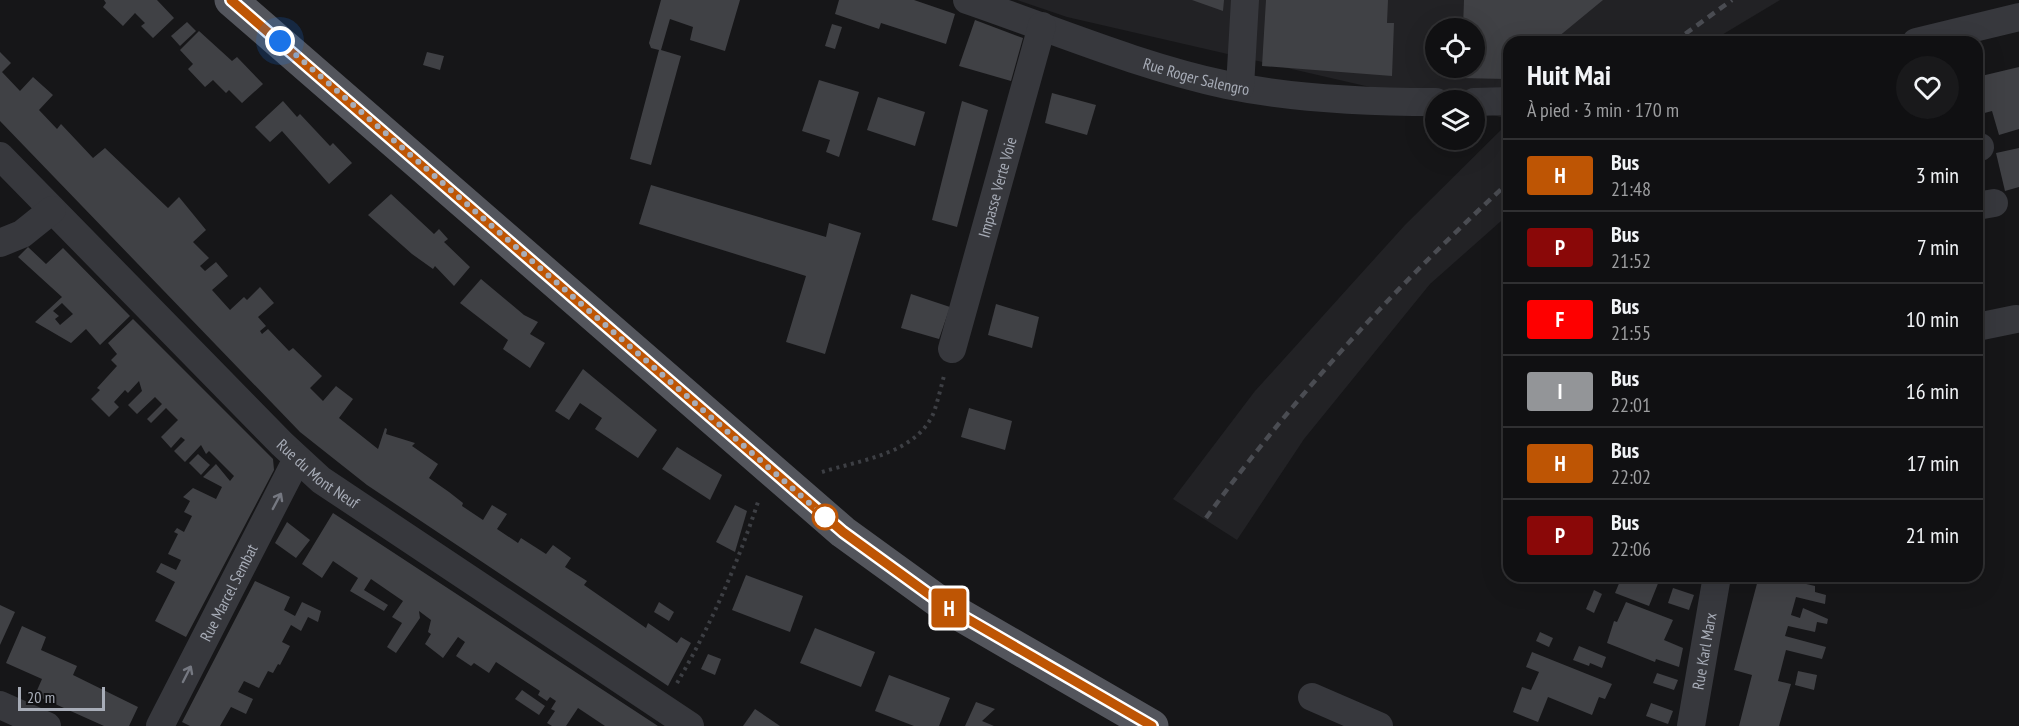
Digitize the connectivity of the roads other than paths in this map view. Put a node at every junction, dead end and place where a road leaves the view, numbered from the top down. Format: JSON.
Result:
{"nodes":[{"id":1,"x":231,"y":0,"type":"edge"},
{"id":2,"x":966,"y":0,"type":"edge"},
{"id":3,"x":1245,"y":0,"type":"edge"},
{"id":4,"x":2019,"y":17,"type":"edge"},
{"id":5,"x":1042,"y":26,"type":"junction"},
{"id":6,"x":1941,"y":36,"type":"edge"},
{"id":7,"x":1240,"y":87,"type":"junction"},
{"id":8,"x":1503,"y":101,"type":"edge"},
{"id":9,"x":1425,"y":102,"type":"edge"},
{"id":10,"x":1485,"y":102,"type":"edge"},
{"id":11,"x":0,"y":156,"type":"edge"},
{"id":12,"x":52,"y":210,"type":"junction"},
{"id":13,"x":0,"y":243,"type":"edge"},
{"id":14,"x":2016,"y":319,"type":"dead end"},
{"id":15,"x":1983,"y":326,"type":"edge"},
{"id":16,"x":952,"y":349,"type":"road end"},
{"id":17,"x":297,"y":459,"type":"junction"},
{"id":18,"x":1716,"y":582,"type":"edge"},
{"id":19,"x":1312,"y":697,"type":"dead end"},
{"id":20,"x":0,"y":705,"type":"edge"},
{"id":21,"x":47,"y":726,"type":"edge"},
{"id":22,"x":160,"y":726,"type":"edge"},
{"id":23,"x":690,"y":726,"type":"edge"},
{"id":24,"x":1152,"y":726,"type":"edge"},
{"id":25,"x":1379,"y":726,"type":"edge"},
{"id":26,"x":1691,"y":726,"type":"edge"}],
"edges":[{"from":1,"to":24,"type":"main road"},
{"from":2,"to":5,"type":"street","name":"Rue Roger Salengro"},
{"from":3,"to":7,"type":"street"},
{"from":4,"to":6,"type":"street"},
{"from":5,"to":7,"type":"street","name":"Rue Roger Salengro"},
{"from":5,"to":16,"type":"street","name":"Impasse Verte Voie"},
{"from":7,"to":9,"type":"street","name":"Rue Roger Salengro"},
{"from":8,"to":10,"type":"street"},
{"from":11,"to":12,"type":"street","name":"Rue du Mont Neuf"},
{"from":12,"to":13,"type":"street"},
{"from":12,"to":17,"type":"street","name":"Rue du Mont Neuf"},
{"from":14,"to":15,"type":"street"},
{"from":22,"to":17,"type":"street","name":"Rue Marcel Sembat","one_way":true},
{"from":17,"to":23,"type":"street","name":"Rue du Mont Neuf"},
{"from":18,"to":26,"type":"street","name":"Rue Karl Marx"},
{"from":19,"to":25,"type":"street"},
{"from":20,"to":21,"type":"street"}]}
